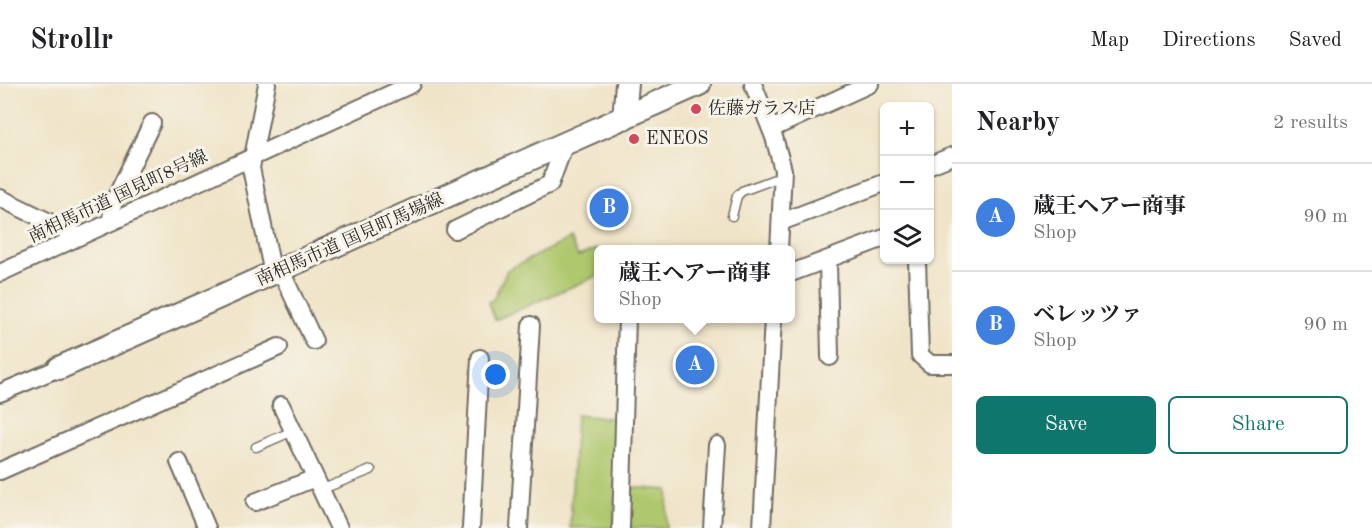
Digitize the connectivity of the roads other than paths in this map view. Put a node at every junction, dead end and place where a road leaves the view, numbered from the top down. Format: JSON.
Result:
{"nodes":[{"id":1,"x":267,"y":84,"type":"edge"},
{"id":2,"x":412,"y":84,"type":"edge"},
{"id":3,"x":627,"y":84,"type":"edge"},
{"id":4,"x":699,"y":84,"type":"edge"},
{"id":5,"x":753,"y":84,"type":"edge"},
{"id":6,"x":870,"y":84,"type":"edge"},
{"id":7,"x":624,"y":118,"type":"junction"},
{"id":8,"x":152,"y":123,"type":"dead end"},
{"id":9,"x":771,"y":129,"type":"junction"},
{"id":10,"x":565,"y":143,"type":"junction"},
{"id":11,"x":253,"y":156,"type":"junction"},
{"id":12,"x":952,"y":156,"type":"edge"},
{"id":13,"x":934,"y":163,"type":"edge"},
{"id":14,"x":783,"y":176,"type":"junction"},
{"id":15,"x":880,"y":185,"type":"edge"},
{"id":16,"x":0,"y":198,"type":"edge"},
{"id":17,"x":732,"y":216,"type":"dead end"},
{"id":18,"x":111,"y":220,"type":"junction"},
{"id":19,"x":781,"y":222,"type":"junction"},
{"id":20,"x":454,"y":230,"type":"dead end"},
{"id":21,"x":78,"y":236,"type":"junction"},
{"id":22,"x":880,"y":240,"type":"edge"},
{"id":23,"x":779,"y":245,"type":"edge"},
{"id":24,"x":828,"y":261,"type":"junction"},
{"id":25,"x":917,"y":264,"type":"edge"},
{"id":26,"x":277,"y":272,"type":"junction"},
{"id":27,"x":795,"y":272,"type":"edge"},
{"id":28,"x":0,"y":273,"type":"edge"},
{"id":29,"x":627,"y":323,"type":"edge"},
{"id":30,"x":773,"y":323,"type":"edge"},
{"id":31,"x":531,"y":325,"type":"dead end"},
{"id":32,"x":314,"y":341,"type":"dead end"},
{"id":33,"x":279,"y":347,"type":"dead end"},
{"id":34,"x":830,"y":357,"type":"dead end"},
{"id":35,"x":480,"y":358,"type":"dead end"},
{"id":36,"x":952,"y":364,"type":"edge"},
{"id":37,"x":59,"y":368,"type":"joint"},
{"id":38,"x":0,"y":393,"type":"edge"},
{"id":39,"x":281,"y":405,"type":"dead end"},
{"id":40,"x":292,"y":430,"type":"junction"},
{"id":41,"x":717,"y":445,"type":"dead end"},
{"id":42,"x":256,"y":447,"type":"dead end"},
{"id":43,"x":179,"y":462,"type":"dead end"},
{"id":44,"x":371,"y":470,"type":"dead end"},
{"id":45,"x":0,"y":471,"type":"edge"},
{"id":46,"x":318,"y":484,"type":"junction"},
{"id":47,"x":255,"y":502,"type":"dead end"},
{"id":48,"x":207,"y":528,"type":"edge"},
{"id":49,"x":339,"y":528,"type":"edge"},
{"id":50,"x":471,"y":528,"type":"edge"},
{"id":51,"x":519,"y":528,"type":"edge"},
{"id":52,"x":621,"y":528,"type":"edge"},
{"id":53,"x":712,"y":528,"type":"edge"},
{"id":54,"x":762,"y":528,"type":"edge"}],
"edges":[{"from":1,"to":11,"type":"street"},
{"from":2,"to":11,"type":"street","name":"南相馬市道 国見町8号線"},
{"from":3,"to":7,"type":"street"},
{"from":4,"to":7,"type":"street","name":"南相馬市道 国見町馬場線"},
{"from":5,"to":9,"type":"street"},
{"from":6,"to":9,"type":"street"},
{"from":7,"to":10,"type":"street","name":"南相馬市道 国見町馬場線"},
{"from":8,"to":18,"type":"street"},
{"from":9,"to":14,"type":"street"},
{"from":10,"to":20,"type":"street"},
{"from":10,"to":26,"type":"street","name":"南相馬市道 国見町馬場線"},
{"from":11,"to":18,"type":"street","name":"南相馬市道 国見町8号線"},
{"from":11,"to":26,"type":"street"},
{"from":12,"to":13,"type":"street"},
{"from":14,"to":17,"type":"lane"},
{"from":14,"to":19,"type":"street"},
{"from":15,"to":19,"type":"street"},
{"from":16,"to":21,"type":"street"},
{"from":18,"to":21,"type":"street","name":"南相馬市道 国見町8号線"},
{"from":19,"to":23,"type":"street"},
{"from":21,"to":28,"type":"street","name":"南相馬市道 国見町8号線"},
{"from":22,"to":24,"type":"street"},
{"from":24,"to":27,"type":"street"},
{"from":24,"to":34,"type":"street"},
{"from":25,"to":36,"type":"street"},
{"from":26,"to":32,"type":"street"},
{"from":26,"to":37,"type":"street","name":"南相馬市道 国見町馬場線"},
{"from":29,"to":52,"type":"street"},
{"from":30,"to":54,"type":"street"},
{"from":31,"to":51,"type":"street"},
{"from":33,"to":45,"type":"street"},
{"from":35,"to":50,"type":"street"},
{"from":37,"to":38,"type":"street","name":"南相馬市道 国見町馬場線"},
{"from":39,"to":40,"type":"street"},
{"from":40,"to":42,"type":"lane"},
{"from":40,"to":46,"type":"street"},
{"from":41,"to":53,"type":"street"},
{"from":43,"to":48,"type":"street"},
{"from":44,"to":46,"type":"lane"},
{"from":46,"to":47,"type":"street"},
{"from":46,"to":49,"type":"street"}]}
